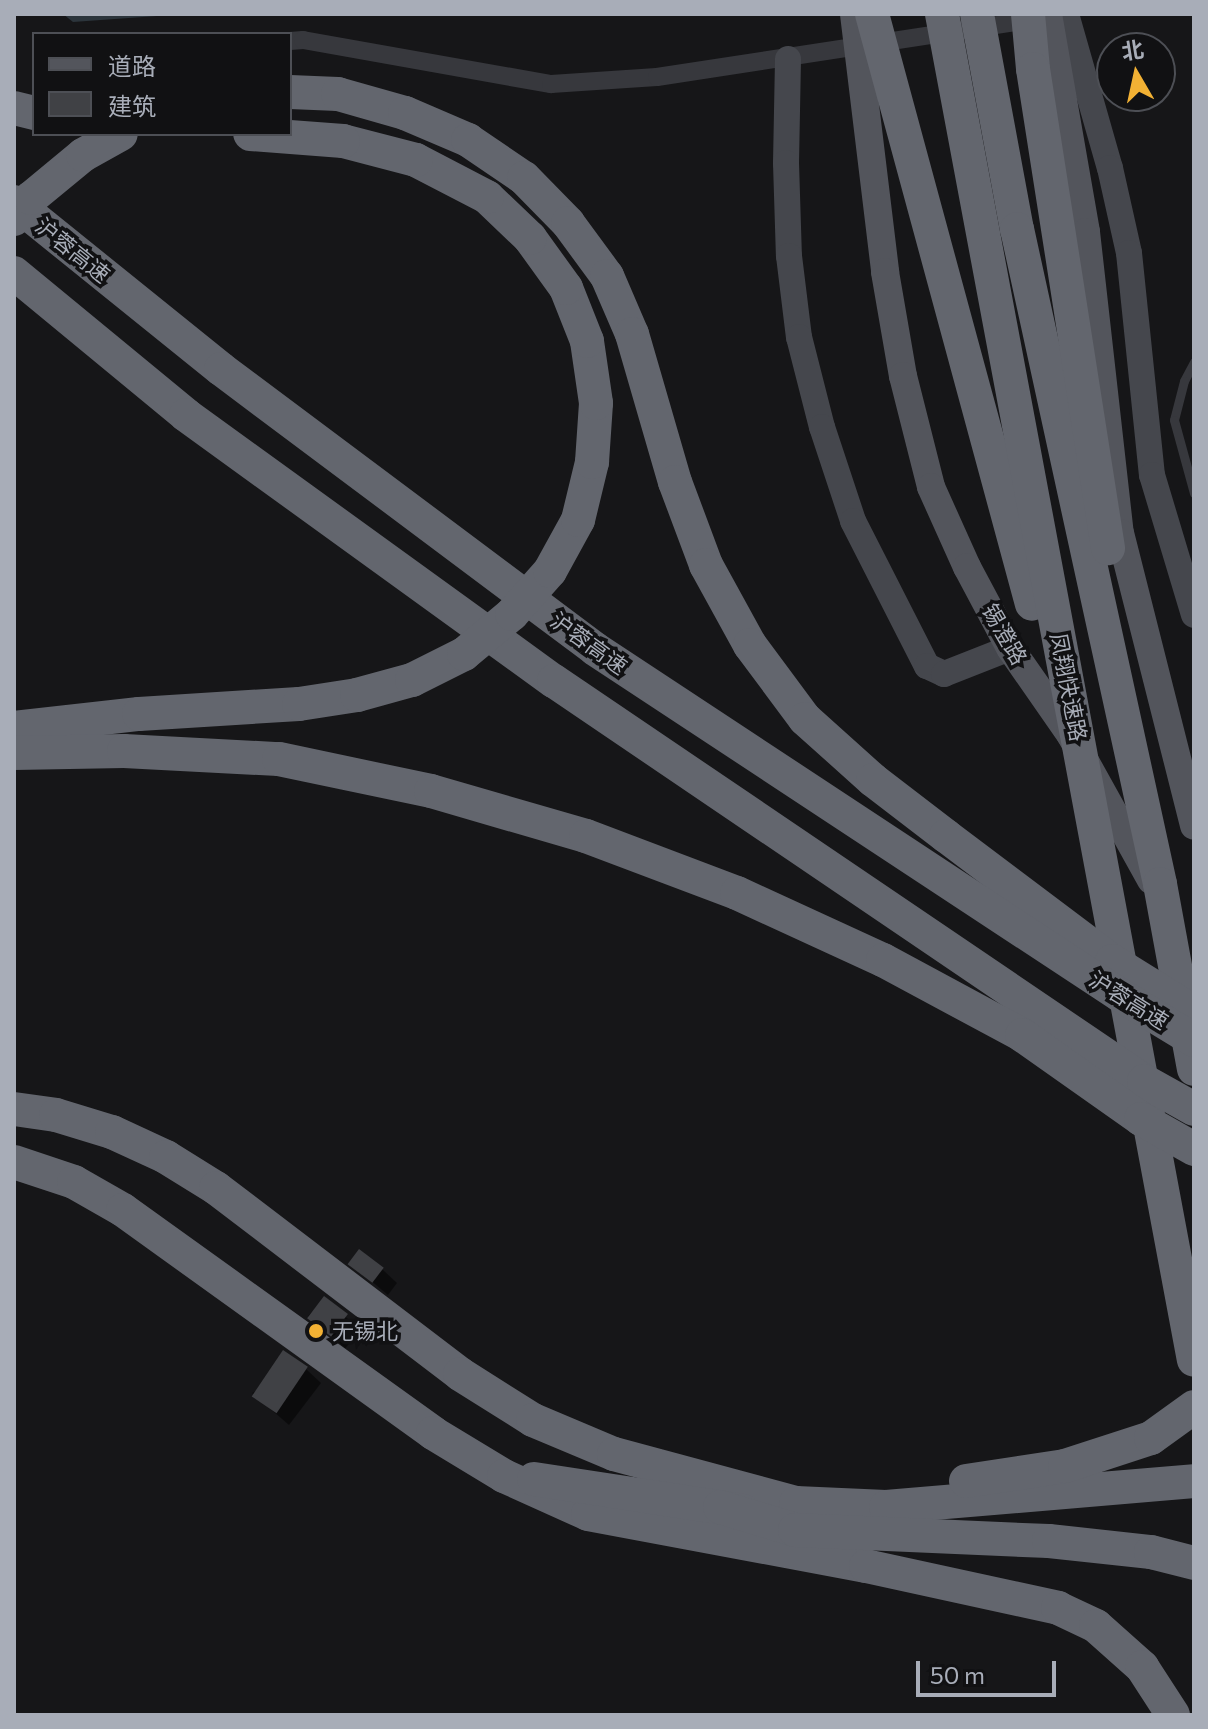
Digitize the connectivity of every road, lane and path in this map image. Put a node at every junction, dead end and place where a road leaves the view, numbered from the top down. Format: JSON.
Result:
{"nodes":[{"id":1,"x":854,"y":14,"type":"edge"},
{"id":2,"x":872,"y":14,"type":"edge"},
{"id":3,"x":942,"y":14,"type":"edge"},
{"id":4,"x":977,"y":14,"type":"edge"},
{"id":5,"x":1028,"y":14,"type":"edge"},
{"id":6,"x":1048,"y":14,"type":"edge"},
{"id":7,"x":1066,"y":14,"type":"edge"},
{"id":8,"x":292,"y":41,"type":"edge"},
{"id":9,"x":788,"y":59,"type":"junction"},
{"id":10,"x":292,"y":92,"type":"edge"},
{"id":11,"x":32,"y":96,"type":"edge"},
{"id":12,"x":14,"y":109,"type":"edge"},
{"id":13,"x":117,"y":136,"type":"edge"},
{"id":14,"x":277,"y":136,"type":"edge"},
{"id":15,"x":14,"y":202,"type":"edge"},
{"id":16,"x":14,"y":219,"type":"edge"},
{"id":17,"x":14,"y":273,"type":"edge"},
{"id":18,"x":1194,"y":362,"type":"edge"},
{"id":19,"x":1194,"y":492,"type":"edge"},
{"id":20,"x":1194,"y":615,"type":"edge"},
{"id":21,"x":1010,"y":648,"type":"junction"},
{"id":22,"x":14,"y":728,"type":"edge"},
{"id":23,"x":1172,"y":743,"type":"junction"},
{"id":24,"x":14,"y":753,"type":"edge"},
{"id":25,"x":1194,"y":768,"type":"edge"},
{"id":26,"x":1194,"y":826,"type":"edge"},
{"id":27,"x":1129,"y":834,"type":"junction"},
{"id":28,"x":1104,"y":875,"type":"junction"},
{"id":29,"x":1160,"y":884,"type":"junction"},
{"id":30,"x":1194,"y":969,"type":"edge"},
{"id":31,"x":1194,"y":1012,"type":"edge"},
{"id":32,"x":1194,"y":1040,"type":"edge"},
{"id":33,"x":1194,"y":1055,"type":"edge"},
{"id":34,"x":1194,"y":1069,"type":"edge"},
{"id":35,"x":14,"y":1109,"type":"edge"},
{"id":36,"x":1194,"y":1109,"type":"edge"},
{"id":37,"x":1194,"y":1149,"type":"edge"},
{"id":38,"x":14,"y":1162,"type":"edge"},
{"id":39,"x":1194,"y":1360,"type":"edge"},
{"id":40,"x":1194,"y":1407,"type":"edge"},
{"id":41,"x":504,"y":1476,"type":"junction"},
{"id":42,"x":1194,"y":1481,"type":"edge"},
{"id":43,"x":710,"y":1493,"type":"junction"},
{"id":44,"x":1194,"y":1500,"type":"edge"},
{"id":45,"x":1004,"y":1508,"type":"junction"},
{"id":46,"x":923,"y":1512,"type":"junction"},
{"id":47,"x":1194,"y":1563,"type":"edge"},
{"id":48,"x":1173,"y":1715,"type":"edge"}],
"edges":[{"from":1,"to":21,"type":"main road","name":"锡澄路"},
{"from":2,"to":28,"type":"highway"},
{"from":3,"to":28,"type":"highway","name":"凤翔快速路"},
{"from":4,"to":29,"type":"highway","name":"凤翔快速路"},
{"from":5,"to":29,"type":"highway"},
{"from":6,"to":23,"type":"main road"},
{"from":7,"to":9,"type":"street"},
{"from":7,"to":20,"type":"main road"},
{"from":8,"to":9,"type":"street"},
{"from":9,"to":21,"type":"main road"},
{"from":10,"to":31,"type":"highway"},
{"from":11,"to":12,"type":"street"},
{"from":13,"to":16,"type":"highway"},
{"from":14,"to":22,"type":"highway"},
{"from":15,"to":32,"type":"highway","name":"沪蓉高速"},
{"from":17,"to":36,"type":"highway"},
{"from":18,"to":19,"type":"lane"},
{"from":21,"to":27,"type":"main road","name":"锡澄路"},
{"from":23,"to":25,"type":"street"},
{"from":23,"to":26,"type":"main road"},
{"from":24,"to":37,"type":"highway"},
{"from":27,"to":30,"type":"main road","name":"锡澄路"},
{"from":27,"to":33,"type":"highway"},
{"from":28,"to":39,"type":"highway","name":"凤翔快速路"},
{"from":29,"to":34,"type":"highway","name":"凤翔快速路"},
{"from":35,"to":43,"type":"highway"},
{"from":38,"to":41,"type":"highway"},
{"from":40,"to":45,"type":"highway"},
{"from":41,"to":43,"type":"highway"},
{"from":41,"to":48,"type":"highway"},
{"from":42,"to":45,"type":"highway"},
{"from":43,"to":46,"type":"highway"},
{"from":43,"to":46,"type":"highway"},
{"from":44,"to":45,"type":"highway"},
{"from":45,"to":46,"type":"highway"},
{"from":45,"to":46,"type":"highway"},
{"from":45,"to":47,"type":"highway"}]}
